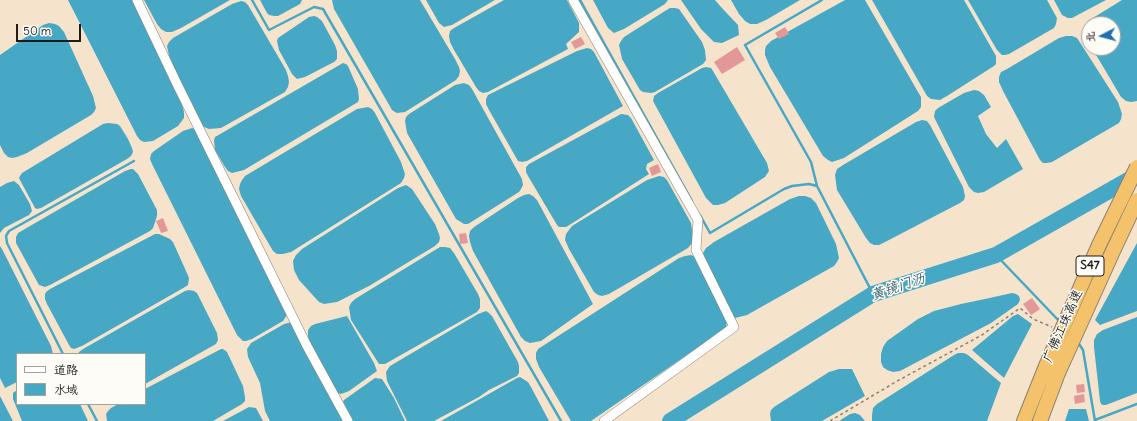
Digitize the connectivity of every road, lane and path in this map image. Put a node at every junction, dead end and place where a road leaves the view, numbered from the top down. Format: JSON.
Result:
{"nodes":[{"id":1,"x":137,"y":0,"type":"edge"},
{"id":2,"x":573,"y":0,"type":"edge"},
{"id":3,"x":1137,"y":167,"type":"edge"},
{"id":4,"x":1137,"y":200,"type":"edge"},
{"id":5,"x":1020,"y":308,"type":"dead end"},
{"id":6,"x":348,"y":421,"type":"edge"},
{"id":7,"x":604,"y":421,"type":"edge"},
{"id":8,"x":830,"y":421,"type":"edge"},
{"id":9,"x":1024,"y":421,"type":"edge"},
{"id":10,"x":1040,"y":421,"type":"edge"}],
"edges":[{"from":1,"to":6,"type":"lane"},
{"from":2,"to":7,"type":"lane"},
{"from":3,"to":9,"type":"highway","name":"广佛江珠高速","number":"S47","bridge":true},
{"from":4,"to":10,"type":"highway","name":"广佛江珠高速","number":"S47","bridge":true},
{"from":5,"to":8,"type":"path"}]}
